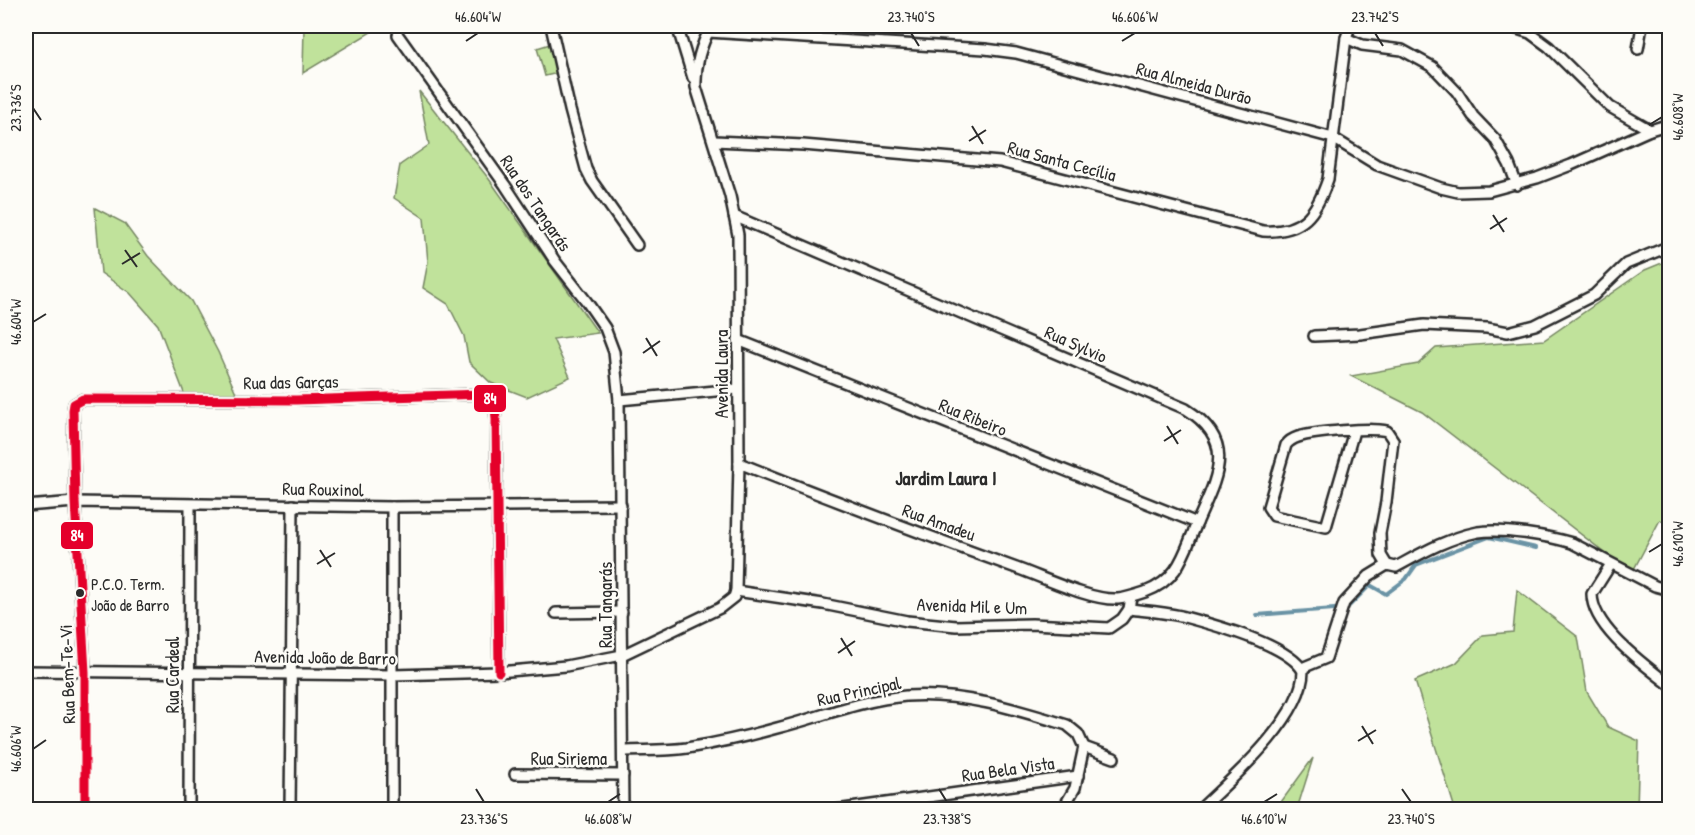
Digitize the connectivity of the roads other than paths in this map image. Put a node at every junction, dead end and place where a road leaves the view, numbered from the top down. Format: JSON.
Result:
{"nodes":[{"id":1,"x":551,"y":26,"type":"edge"},
{"id":2,"x":677,"y":26,"type":"edge"},
{"id":3,"x":1348,"y":26,"type":"edge"},
{"id":4,"x":1508,"y":26,"type":"edge"},
{"id":5,"x":1642,"y":26,"type":"edge"},
{"id":6,"x":709,"y":29,"type":"edge"},
{"id":7,"x":1531,"y":29,"type":"edge"},
{"id":8,"x":398,"y":35,"type":"dead end"},
{"id":9,"x":1346,"y":38,"type":"junction"},
{"id":10,"x":1638,"y":49,"type":"dead end"},
{"id":11,"x":696,"y":87,"type":"junction"},
{"id":12,"x":1670,"y":124,"type":"edge"},
{"id":13,"x":1650,"y":130,"type":"junction"},
{"id":14,"x":1333,"y":138,"type":"junction"},
{"id":15,"x":714,"y":141,"type":"junction"},
{"id":16,"x":1517,"y":185,"type":"junction"},
{"id":17,"x":734,"y":216,"type":"junction"},
{"id":18,"x":637,"y":245,"type":"dead end"},
{"id":19,"x":1670,"y":246,"type":"edge"},
{"id":20,"x":1314,"y":336,"type":"dead end"},
{"id":21,"x":738,"y":340,"type":"junction"},
{"id":22,"x":737,"y":389,"type":"junction"},
{"id":23,"x":83,"y":399,"type":"joint"},
{"id":24,"x":619,"y":399,"type":"junction"},
{"id":25,"x":1354,"y":431,"type":"junction"},
{"id":26,"x":739,"y":463,"type":"junction"},
{"id":27,"x":75,"y":502,"type":"junction"},
{"id":28,"x":190,"y":505,"type":"junction"},
{"id":29,"x":293,"y":505,"type":"junction"},
{"id":30,"x":621,"y":505,"type":"junction"},
{"id":31,"x":26,"y":506,"type":"edge"},
{"id":32,"x":498,"y":506,"type":"junction"},
{"id":33,"x":392,"y":507,"type":"junction"},
{"id":34,"x":1197,"y":523,"type":"junction"},
{"id":35,"x":1611,"y":564,"type":"junction"},
{"id":36,"x":1387,"y":565,"type":"junction"},
{"id":37,"x":1670,"y":590,"type":"edge"},
{"id":38,"x":736,"y":591,"type":"junction"},
{"id":39,"x":1131,"y":597,"type":"junction"},
{"id":40,"x":1129,"y":609,"type":"junction"},
{"id":41,"x":622,"y":612,"type":"junction"},
{"id":42,"x":556,"y":613,"type":"dead end"},
{"id":43,"x":622,"y":655,"type":"junction"},
{"id":44,"x":1303,"y":669,"type":"junction"},
{"id":45,"x":26,"y":671,"type":"edge"},
{"id":46,"x":85,"y":672,"type":"junction"},
{"id":47,"x":188,"y":672,"type":"junction"},
{"id":48,"x":499,"y":672,"type":"junction"},
{"id":49,"x":292,"y":673,"type":"junction"},
{"id":50,"x":393,"y":675,"type":"junction"},
{"id":51,"x":1670,"y":685,"type":"edge"},
{"id":52,"x":1084,"y":747,"type":"junction"},
{"id":53,"x":623,"y":751,"type":"junction"},
{"id":54,"x":1114,"y":758,"type":"dead end"},
{"id":55,"x":516,"y":774,"type":"dead end"},
{"id":56,"x":623,"y":775,"type":"junction"},
{"id":57,"x":1078,"y":776,"type":"junction"},
{"id":58,"x":85,"y":810,"type":"edge"},
{"id":59,"x":189,"y":810,"type":"edge"},
{"id":60,"x":290,"y":810,"type":"edge"},
{"id":61,"x":392,"y":810,"type":"edge"},
{"id":62,"x":622,"y":810,"type":"edge"},
{"id":63,"x":836,"y":810,"type":"edge"},
{"id":64,"x":1062,"y":810,"type":"edge"},
{"id":65,"x":1199,"y":810,"type":"edge"}],
"edges":[{"from":1,"to":18,"type":"street"},
{"from":2,"to":11,"type":"street"},
{"from":3,"to":9,"type":"street","name":"Rua Santa Cecília"},
{"from":4,"to":7,"type":"street"},
{"from":5,"to":10,"type":"street"},
{"from":6,"to":11,"type":"street","name":"Avenida Laura"},
{"from":6,"to":14,"type":"street","name":"Rua Almeida Durão"},
{"from":7,"to":13,"type":"street"},
{"from":8,"to":24,"type":"street","name":"Rua dos Tangarás"},
{"from":9,"to":14,"type":"street","name":"Rua Santa Cecília"},
{"from":9,"to":16,"type":"street"},
{"from":11,"to":15,"type":"street","name":"Avenida Laura"},
{"from":12,"to":13,"type":"street","name":"Rua Almeida Durão"},
{"from":13,"to":16,"type":"street","name":"Rua Almeida Durão"},
{"from":14,"to":15,"type":"street","name":"Rua Santa Cecília"},
{"from":14,"to":16,"type":"street","name":"Rua Almeida Durão"},
{"from":15,"to":17,"type":"street","name":"Avenida Laura"},
{"from":17,"to":21,"type":"street","name":"Avenida Laura"},
{"from":17,"to":34,"type":"street","name":"Rua Sylvio"},
{"from":19,"to":20,"type":"street"},
{"from":21,"to":22,"type":"street","name":"Avenida Laura"},
{"from":21,"to":34,"type":"street","name":"Rua Ribeiro"},
{"from":22,"to":24,"type":"street"},
{"from":22,"to":26,"type":"street","name":"Avenida Laura"},
{"from":23,"to":27,"type":"street","name":"Rua Bem-Te-Vi"},
{"from":23,"to":32,"type":"street","name":"Rua das Garças"},
{"from":24,"to":30,"type":"street","name":"Rua Tangarás"},
{"from":25,"to":25,"type":"street"},
{"from":25,"to":36,"type":"street"},
{"from":26,"to":38,"type":"street","name":"Avenida Laura"},
{"from":26,"to":39,"type":"street","name":"Rua Amadeu"},
{"from":27,"to":28,"type":"street","name":"Rua Rouxinol"},
{"from":27,"to":31,"type":"street","name":"Rua Rouxinol"},
{"from":27,"to":46,"type":"street","name":"Rua Bem-Te-Vi"},
{"from":28,"to":29,"type":"street","name":"Rua Rouxinol"},
{"from":28,"to":47,"type":"street","name":"Rua Cardeal"},
{"from":29,"to":33,"type":"street","name":"Rua Rouxinol"},
{"from":29,"to":49,"type":"street"},
{"from":30,"to":32,"type":"street","name":"Rua Rouxinol"},
{"from":30,"to":41,"type":"street","name":"Rua Tangarás"},
{"from":32,"to":33,"type":"street","name":"Rua Rouxinol"},
{"from":32,"to":48,"type":"street"},
{"from":33,"to":50,"type":"street"},
{"from":34,"to":39,"type":"street","name":"Rua Sylvio"},
{"from":35,"to":36,"type":"street"},
{"from":35,"to":37,"type":"street"},
{"from":35,"to":51,"type":"street"},
{"from":36,"to":44,"type":"street"},
{"from":38,"to":40,"type":"street","name":"Avenida Mil e Um"},
{"from":38,"to":43,"type":"street"},
{"from":39,"to":40,"type":"street"},
{"from":40,"to":44,"type":"street"},
{"from":41,"to":42,"type":"street"},
{"from":41,"to":43,"type":"street","name":"Rua Tangarás"},
{"from":43,"to":48,"type":"street","name":"Avenida João de Barro"},
{"from":43,"to":53,"type":"street","name":"Rua Tangarás"},
{"from":44,"to":65,"type":"street"},
{"from":45,"to":46,"type":"street","name":"Avenida João de Barro"},
{"from":46,"to":47,"type":"street","name":"Avenida João de Barro"},
{"from":46,"to":58,"type":"street","name":"Rua Bem-Te-Vi"},
{"from":47,"to":49,"type":"street","name":"Avenida João de Barro"},
{"from":47,"to":59,"type":"street","name":"Rua Cardeal"},
{"from":48,"to":50,"type":"street","name":"Avenida João de Barro"},
{"from":49,"to":50,"type":"street","name":"Avenida João de Barro"},
{"from":49,"to":60,"type":"street"},
{"from":50,"to":61,"type":"street"},
{"from":52,"to":53,"type":"street","name":"Rua Principal"},
{"from":52,"to":54,"type":"street"},
{"from":52,"to":57,"type":"street"},
{"from":53,"to":56,"type":"street","name":"Rua Tangarás"},
{"from":55,"to":56,"type":"street","name":"Rua Siriema"},
{"from":56,"to":62,"type":"street","name":"Rua Tangarás"},
{"from":57,"to":63,"type":"street","name":"Rua Bela Vista"},
{"from":57,"to":64,"type":"street"}]}
